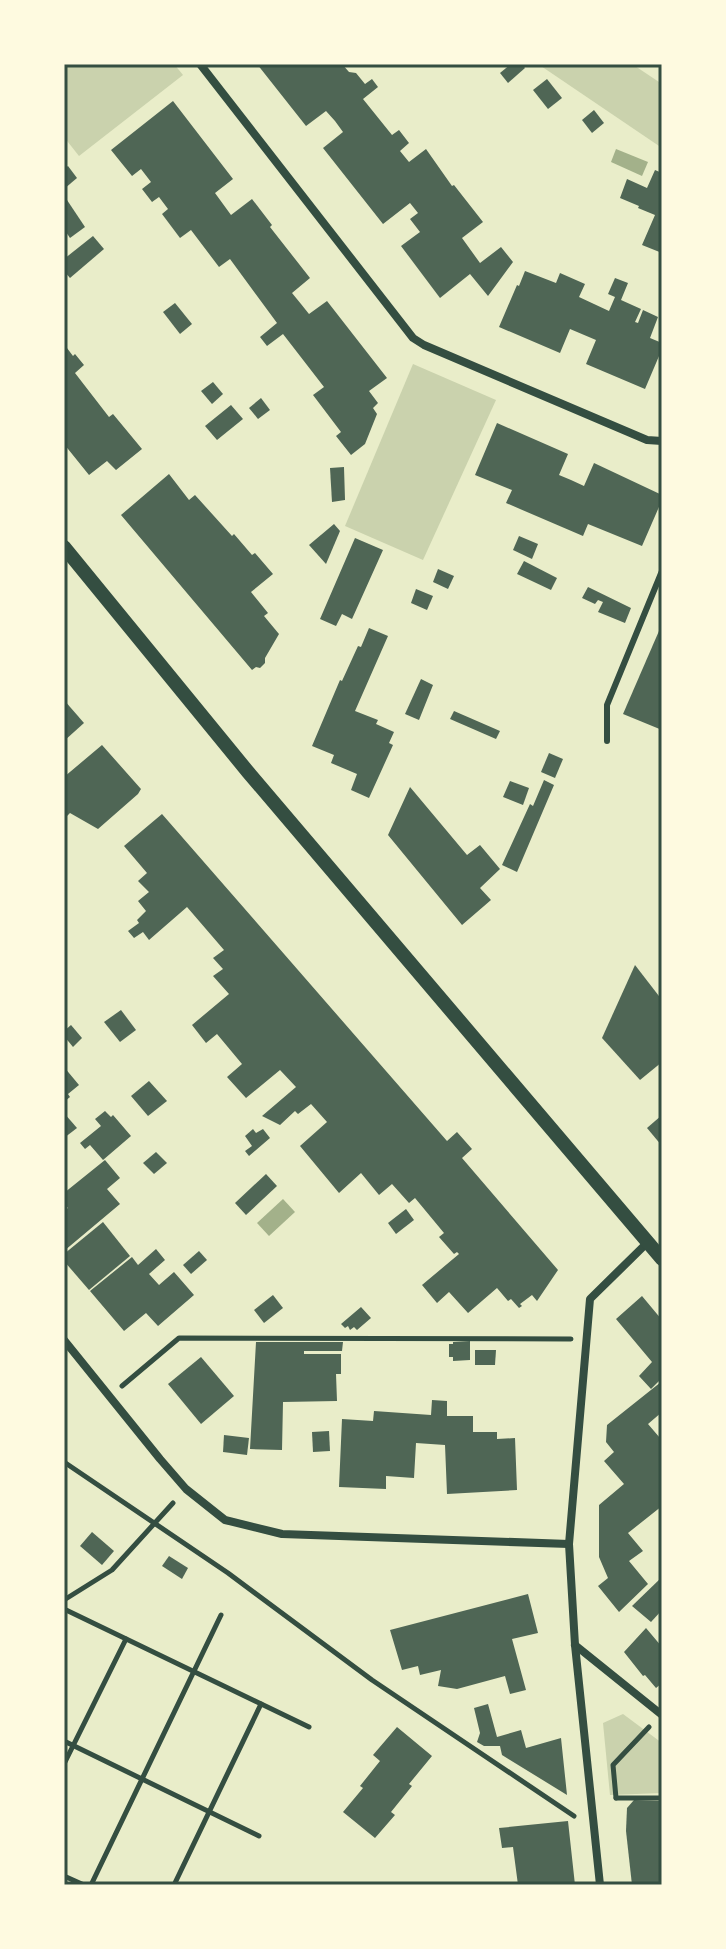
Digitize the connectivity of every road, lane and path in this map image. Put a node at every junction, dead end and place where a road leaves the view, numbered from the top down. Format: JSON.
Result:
{"nodes":[{"id":1,"x":200,"y":64,"type":"edge"},
{"id":2,"x":662,"y":441,"type":"edge"},
{"id":3,"x":64,"y":547,"type":"edge"},
{"id":4,"x":662,"y":571,"type":"edge"},
{"id":5,"x":607,"y":741,"type":"dead end"},
{"id":6,"x":648,"y":1242,"type":"junction"},
{"id":7,"x":662,"y":1259,"type":"edge"},
{"id":8,"x":586,"y":1339,"type":"junction"},
{"id":9,"x":64,"y":1340,"type":"edge"},
{"id":10,"x":109,"y":1397,"type":"junction"},
{"id":11,"x":64,"y":1462,"type":"edge"},
{"id":12,"x":186,"y":1489,"type":"junction"},
{"id":13,"x":154,"y":1524,"type":"junction"},
{"id":14,"x":569,"y":1544,"type":"junction"},
{"id":15,"x":64,"y":1600,"type":"edge"},
{"id":16,"x":64,"y":1609,"type":"edge"},
{"id":17,"x":221,"y":1615,"type":"dead end"},
{"id":18,"x":126,"y":1639,"type":"junction"},
{"id":19,"x":575,"y":1645,"type":"junction"},
{"id":20,"x":194,"y":1672,"type":"junction"},
{"id":21,"x":261,"y":1704,"type":"junction"},
{"id":22,"x":661,"y":1714,"type":"edge"},
{"id":23,"x":309,"y":1727,"type":"dead end"},
{"id":24,"x":64,"y":1741,"type":"edge"},
{"id":25,"x":73,"y":1746,"type":"junction"},
{"id":26,"x":64,"y":1764,"type":"edge"},
{"id":27,"x":142,"y":1780,"type":"junction"},
{"id":28,"x":616,"y":1798,"type":"junction"},
{"id":29,"x":662,"y":1798,"type":"edge"},
{"id":30,"x":591,"y":1799,"type":"junction"},
{"id":31,"x":209,"y":1812,"type":"junction"},
{"id":32,"x":595,"y":1831,"type":"junction"},
{"id":33,"x":259,"y":1836,"type":"dead end"},
{"id":34,"x":64,"y":1876,"type":"edge"},
{"id":35,"x":84,"y":1885,"type":"edge"},
{"id":36,"x":91,"y":1885,"type":"edge"},
{"id":37,"x":174,"y":1885,"type":"edge"},
{"id":38,"x":600,"y":1885,"type":"edge"}],
"edges":[{"from":1,"to":2,"type":"street"},
{"from":3,"to":6,"type":"street"},
{"from":4,"to":5,"type":"lane"},
{"from":6,"to":7,"type":"street"},
{"from":6,"to":8,"type":"street"},
{"from":8,"to":10,"type":"path"},
{"from":8,"to":14,"type":"street"},
{"from":9,"to":10,"type":"street"},
{"from":10,"to":12,"type":"street"},
{"from":11,"to":13,"type":"path"},
{"from":12,"to":13,"type":"path"},
{"from":12,"to":14,"type":"street"},
{"from":13,"to":15,"type":"path"},
{"from":13,"to":32,"type":"path"},
{"from":14,"to":19,"type":"street"},
{"from":16,"to":18,"type":"path"},
{"from":17,"to":20,"type":"path"},
{"from":18,"to":20,"type":"path"},
{"from":18,"to":25,"type":"path"},
{"from":19,"to":22,"type":"street"},
{"from":19,"to":30,"type":"street"},
{"from":20,"to":21,"type":"path"},
{"from":20,"to":27,"type":"path"},
{"from":21,"to":23,"type":"path"},
{"from":21,"to":31,"type":"path"},
{"from":22,"to":28,"type":"path"},
{"from":24,"to":25,"type":"path"},
{"from":25,"to":26,"type":"path"},
{"from":25,"to":27,"type":"path"},
{"from":27,"to":31,"type":"path"},
{"from":27,"to":36,"type":"path"},
{"from":28,"to":29,"type":"path"},
{"from":28,"to":30,"type":"path"},
{"from":30,"to":32,"type":"street"},
{"from":31,"to":33,"type":"path"},
{"from":31,"to":37,"type":"path"},
{"from":32,"to":38,"type":"street"},
{"from":34,"to":35,"type":"path"}]}
